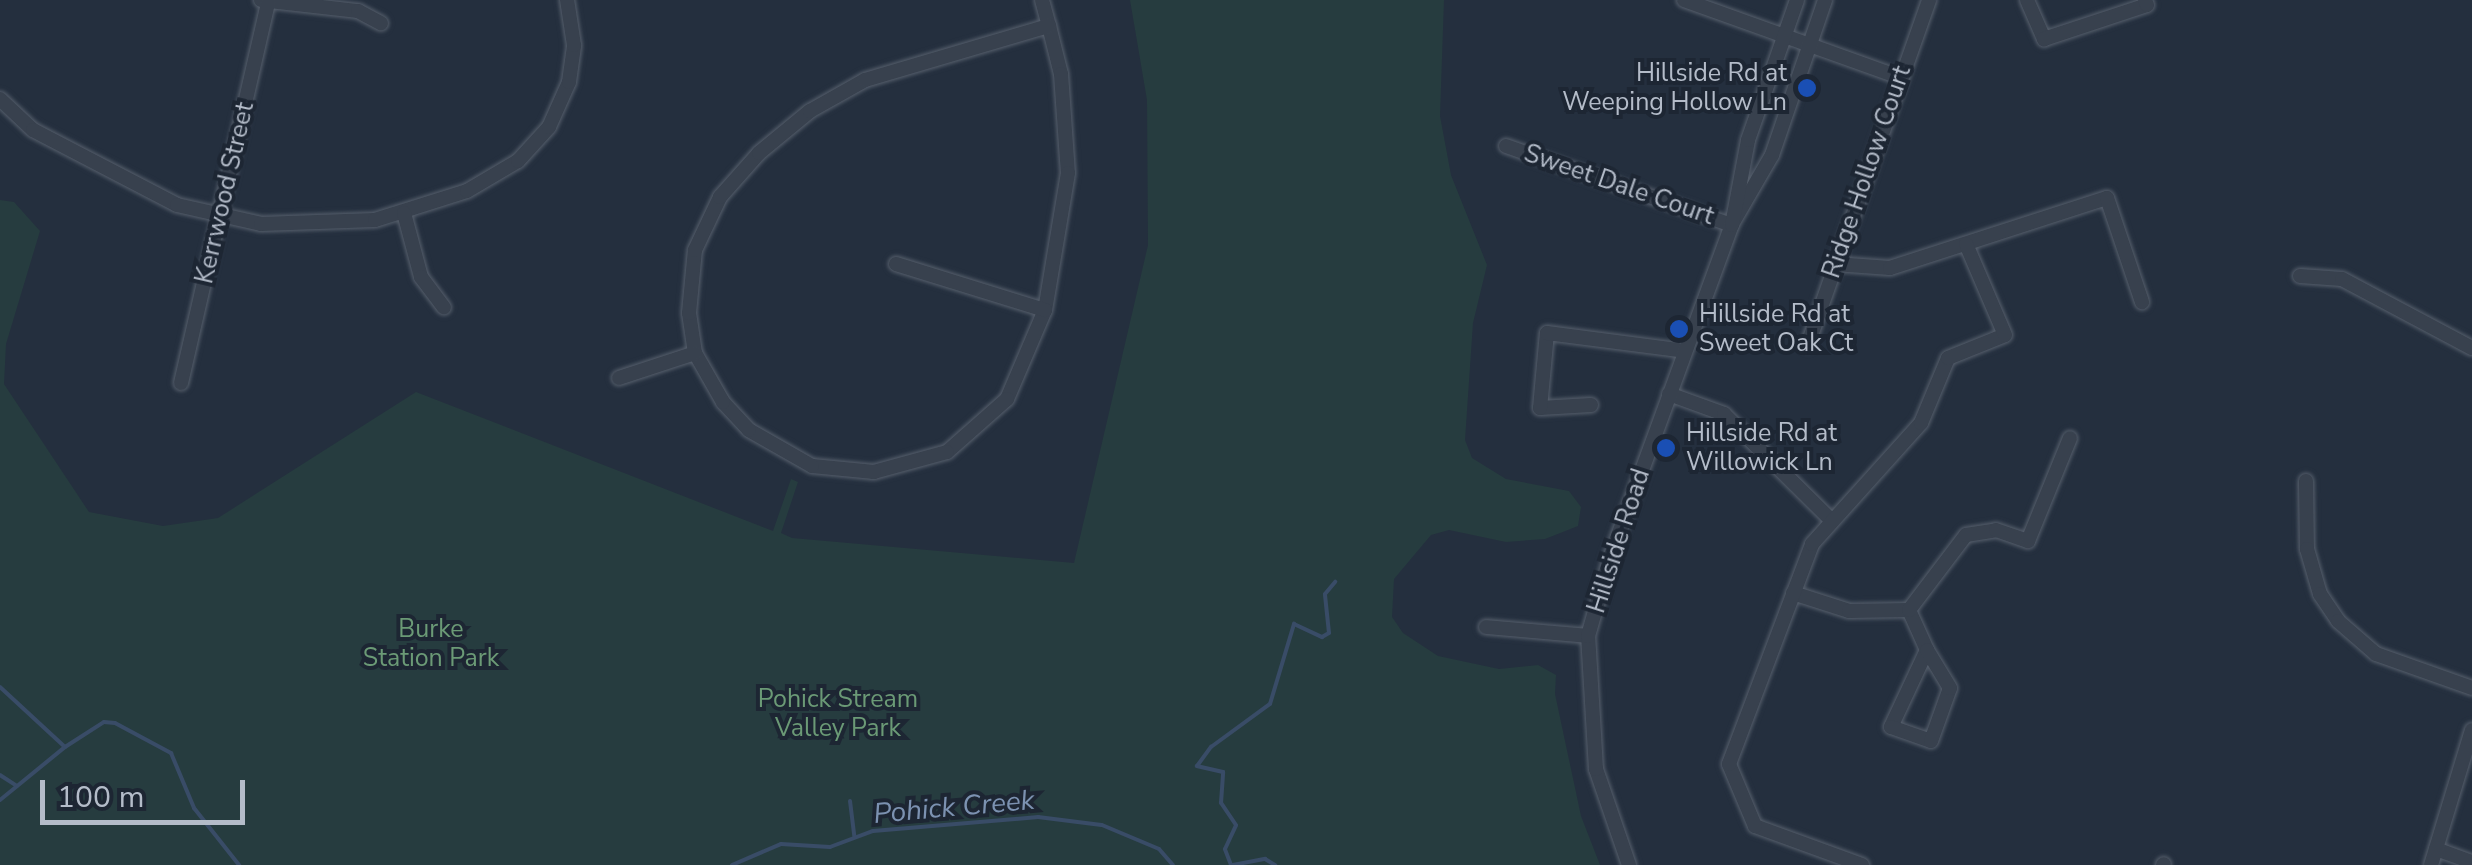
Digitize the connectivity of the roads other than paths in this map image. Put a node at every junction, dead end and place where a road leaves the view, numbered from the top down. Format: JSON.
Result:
{"nodes":[{"id":1,"x":568,"y":0,"type":"edge"},
{"id":2,"x":1042,"y":0,"type":"edge"},
{"id":3,"x":1684,"y":0,"type":"edge"},
{"id":4,"x":1797,"y":0,"type":"edge"},
{"id":5,"x":1826,"y":0,"type":"edge"},
{"id":6,"x":1929,"y":0,"type":"edge"},
{"id":7,"x":2027,"y":0,"type":"edge"},
{"id":8,"x":2145,"y":0,"type":"edge"},
{"id":9,"x":264,"y":1,"type":"edge"},
{"id":10,"x":381,"y":22,"type":"dead end"},
{"id":11,"x":1049,"y":26,"type":"junction"},
{"id":12,"x":1784,"y":34,"type":"junction"},
{"id":13,"x":1809,"y":44,"type":"junction"},
{"id":14,"x":1899,"y":77,"type":"junction"},
{"id":15,"x":0,"y":100,"type":"edge"},
{"id":16,"x":1506,"y":146,"type":"dead end"},
{"id":17,"x":404,"y":213,"type":"junction"},
{"id":18,"x":220,"y":215,"type":"junction"},
{"id":19,"x":1732,"y":225,"type":"junction"},
{"id":20,"x":1966,"y":244,"type":"junction"},
{"id":21,"x":896,"y":264,"type":"dead end"},
{"id":22,"x":1835,"y":264,"type":"junction"},
{"id":23,"x":2300,"y":276,"type":"dead end"},
{"id":24,"x":2142,"y":302,"type":"dead end"},
{"id":25,"x":444,"y":307,"type":"dead end"},
{"id":26,"x":1045,"y":310,"type":"junction"},
{"id":27,"x":1808,"y":344,"type":"dead end"},
{"id":28,"x":2472,"y":348,"type":"edge"},
{"id":29,"x":1684,"y":351,"type":"junction"},
{"id":30,"x":695,"y":353,"type":"junction"},
{"id":31,"x":618,"y":378,"type":"dead end"},
{"id":32,"x":181,"y":383,"type":"dead end"},
{"id":33,"x":1669,"y":394,"type":"junction"},
{"id":34,"x":1591,"y":404,"type":"dead end"},
{"id":35,"x":2070,"y":438,"type":"dead end"},
{"id":36,"x":2306,"y":481,"type":"dead end"},
{"id":37,"x":1832,"y":520,"type":"junction"},
{"id":38,"x":1792,"y":593,"type":"junction"},
{"id":39,"x":1909,"y":610,"type":"junction"},
{"id":40,"x":1486,"y":626,"type":"dead end"},
{"id":41,"x":1588,"y":636,"type":"junction"},
{"id":42,"x":1927,"y":650,"type":"junction"},
{"id":43,"x":2472,"y":688,"type":"edge"},
{"id":44,"x":2472,"y":730,"type":"edge"},
{"id":45,"x":2436,"y":849,"type":"junction"},
{"id":46,"x":2472,"y":862,"type":"edge"},
{"id":47,"x":1629,"y":865,"type":"edge"},
{"id":48,"x":1862,"y":865,"type":"edge"},
{"id":49,"x":2431,"y":865,"type":"edge"}],
"edges":[{"from":1,"to":17,"type":"street"},
{"from":2,"to":11,"type":"street"},
{"from":3,"to":12,"type":"street"},
{"from":4,"to":12,"type":"street","name":"Hillside Road"},
{"from":5,"to":13,"type":"street","name":"Hillside Road"},
{"from":6,"to":14,"type":"street","name":"Ridge Hollow Court"},
{"from":7,"to":8,"type":"street"},
{"from":9,"to":10,"type":"street"},
{"from":9,"to":18,"type":"street","name":"Kerrwood Street"},
{"from":11,"to":26,"type":"street"},
{"from":11,"to":30,"type":"street"},
{"from":12,"to":13,"type":"street"},
{"from":12,"to":19,"type":"street","name":"Hillside Road"},
{"from":13,"to":14,"type":"street"},
{"from":13,"to":19,"type":"street","name":"Hillside Road"},
{"from":14,"to":22,"type":"street","name":"Ridge Hollow Court"},
{"from":15,"to":18,"type":"street"},
{"from":16,"to":19,"type":"street","name":"Sweet Dale Court"},
{"from":17,"to":18,"type":"street"},
{"from":17,"to":25,"type":"street"},
{"from":18,"to":32,"type":"street","name":"Kerrwood Street"},
{"from":19,"to":29,"type":"street","name":"Hillside Road"},
{"from":20,"to":22,"type":"street"},
{"from":20,"to":24,"type":"street"},
{"from":20,"to":37,"type":"street"},
{"from":21,"to":26,"type":"street"},
{"from":22,"to":27,"type":"street","name":"Ridge Hollow Court"},
{"from":23,"to":28,"type":"street"},
{"from":26,"to":30,"type":"street"},
{"from":29,"to":33,"type":"street","name":"Hillside Road"},
{"from":29,"to":34,"type":"street"},
{"from":30,"to":31,"type":"street"},
{"from":33,"to":37,"type":"street"},
{"from":33,"to":41,"type":"street","name":"Hillside Road"},
{"from":35,"to":39,"type":"street"},
{"from":36,"to":43,"type":"street"},
{"from":37,"to":38,"type":"street"},
{"from":38,"to":39,"type":"street"},
{"from":38,"to":48,"type":"street"},
{"from":39,"to":42,"type":"street"},
{"from":40,"to":41,"type":"street"},
{"from":41,"to":47,"type":"street","name":"Hillside Road"},
{"from":42,"to":42,"type":"street"},
{"from":44,"to":45,"type":"street"},
{"from":45,"to":46,"type":"street"},
{"from":45,"to":49,"type":"street"}]}
